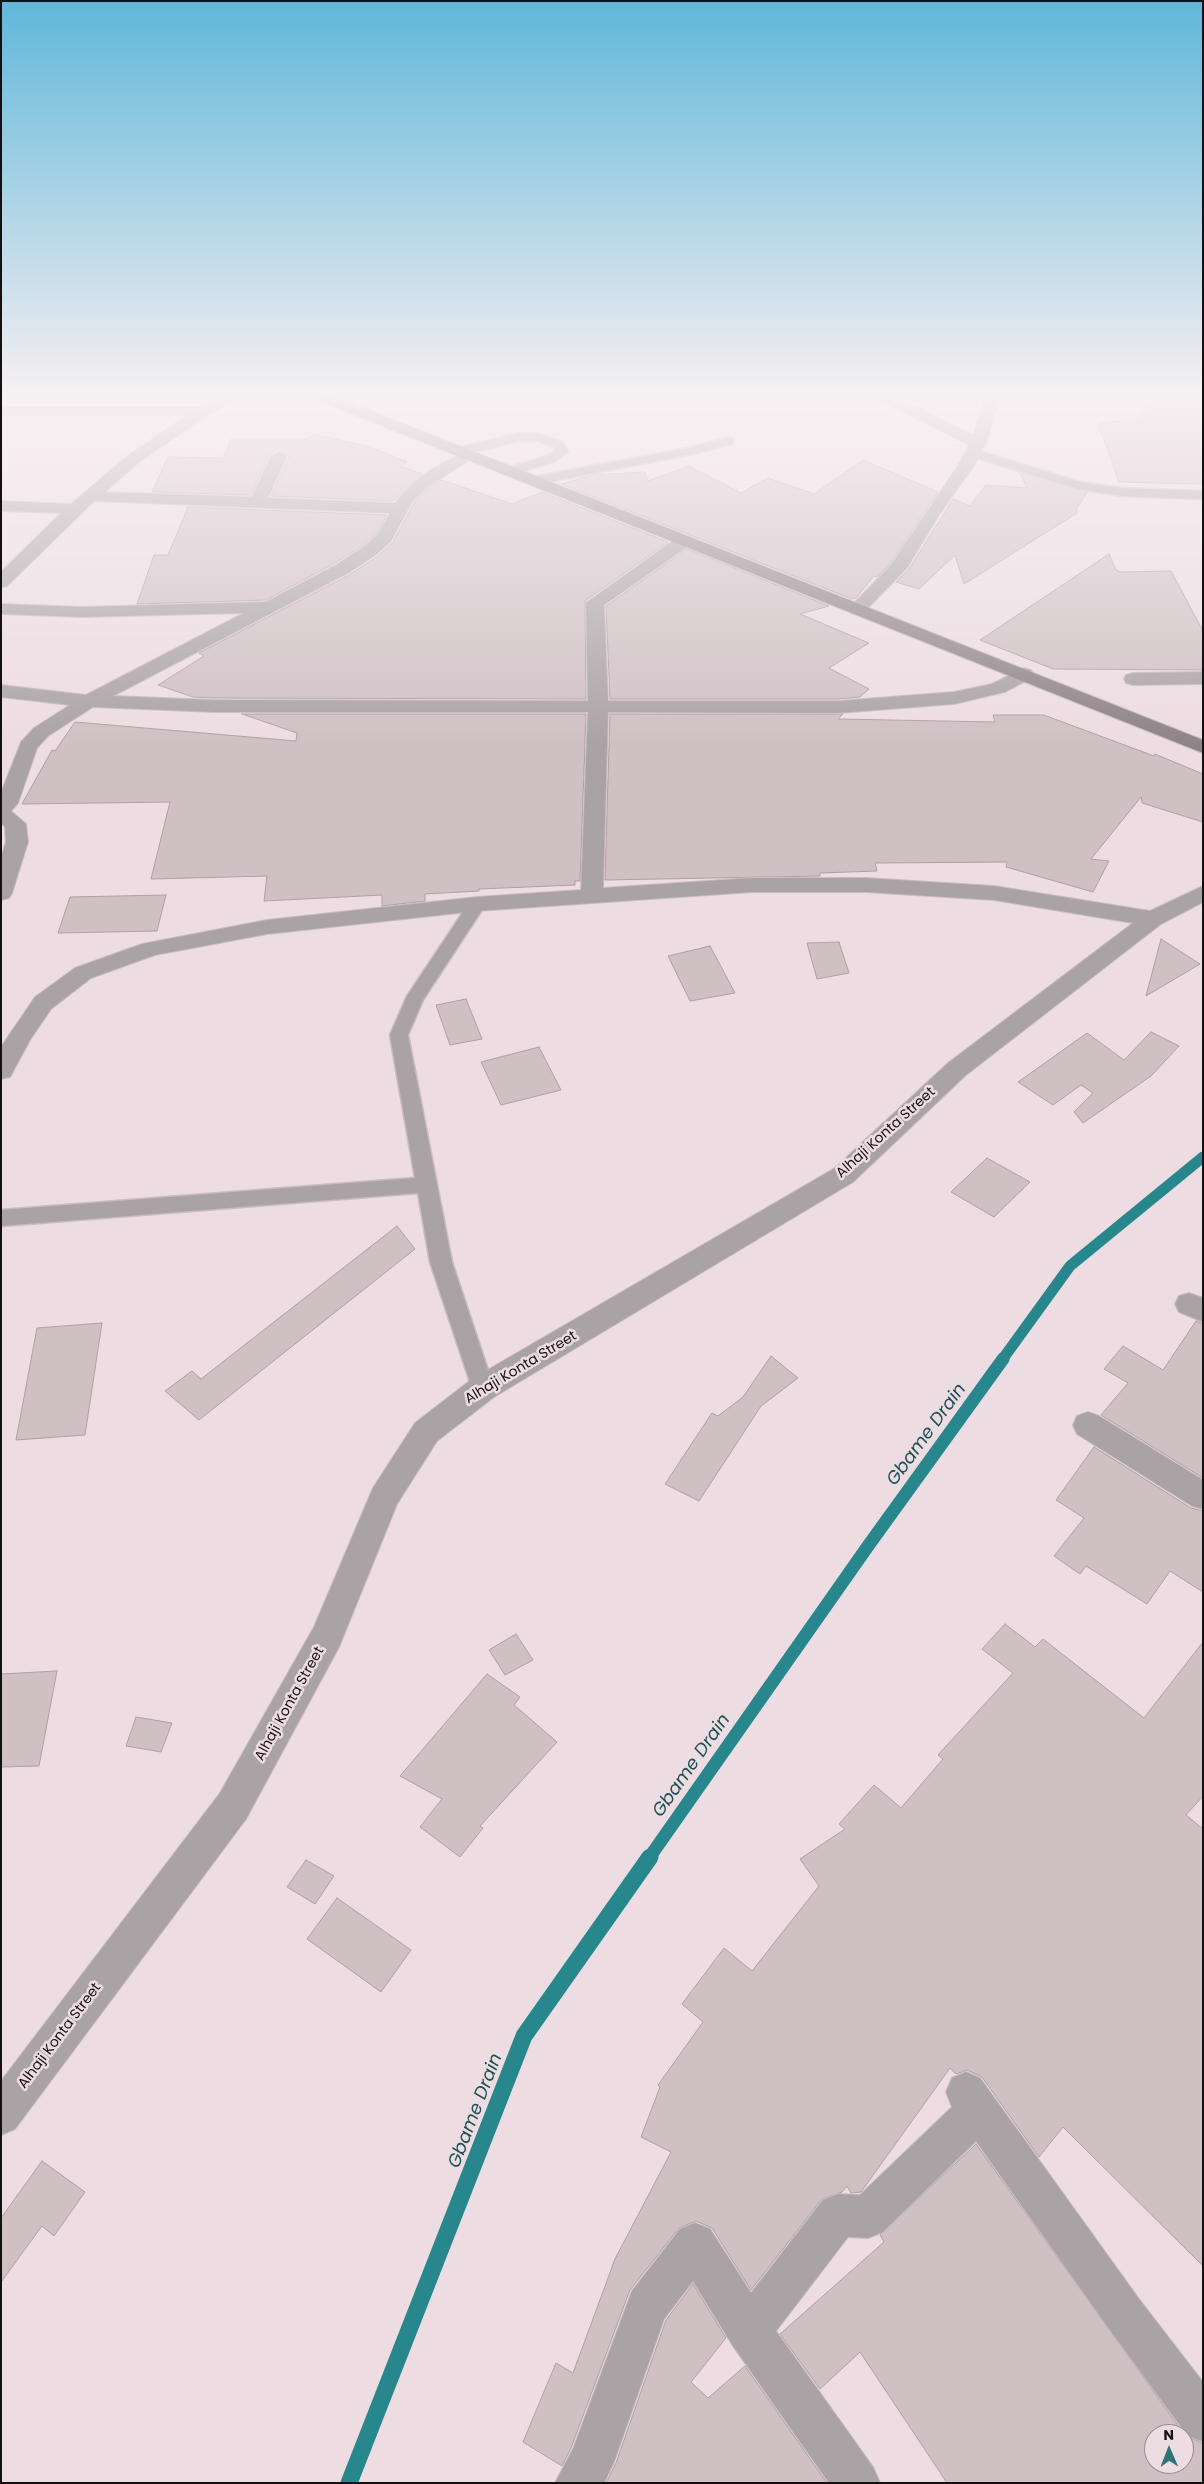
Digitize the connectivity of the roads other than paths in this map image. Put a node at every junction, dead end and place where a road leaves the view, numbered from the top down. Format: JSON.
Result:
{"nodes":[{"id":1,"x":71,"y":513,"type":"edge"},
{"id":2,"x":397,"y":513,"type":"edge"},
{"id":3,"x":612,"y":513,"type":"edge"},
{"id":4,"x":934,"y":513,"type":"edge"},
{"id":5,"x":684,"y":541,"type":"junction"},
{"id":6,"x":1,"y":582,"type":"edge"},
{"id":7,"x":271,"y":607,"type":"junction"},
{"id":8,"x":857,"y":609,"type":"junction"},
{"id":9,"x":1,"y":610,"type":"edge"},
{"id":10,"x":1024,"y":674,"type":"junction"},
{"id":11,"x":1203,"y":678,"type":"edge"},
{"id":12,"x":1133,"y":679,"type":"dead end"},
{"id":13,"x":1,"y":691,"type":"edge"},
{"id":14,"x":88,"y":701,"type":"junction"},
{"id":15,"x":598,"y":706,"type":"junction"},
{"id":16,"x":1203,"y":747,"type":"edge"},
{"id":17,"x":1,"y":809,"type":"edge"},
{"id":18,"x":1,"y":814,"type":"edge"},
{"id":19,"x":1,"y":893,"type":"edge"},
{"id":20,"x":1203,"y":893,"type":"edge"},
{"id":21,"x":592,"y":897,"type":"junction"},
{"id":22,"x":477,"y":904,"type":"junction"},
{"id":23,"x":1153,"y":919,"type":"junction"},
{"id":24,"x":1,"y":1071,"type":"edge"},
{"id":25,"x":427,"y":1185,"type":"junction"},
{"id":26,"x":1,"y":1218,"type":"edge"},
{"id":27,"x":483,"y":1388,"type":"junction"},
{"id":28,"x":1088,"y":1425,"type":"dead end"},
{"id":29,"x":1203,"y":1496,"type":"edge"},
{"id":30,"x":1,"y":2115,"type":"edge"},
{"id":31,"x":749,"y":2330,"type":"junction"},
{"id":32,"x":1203,"y":2419,"type":"edge"},
{"id":33,"x":578,"y":2483,"type":"edge"},
{"id":34,"x":857,"y":2483,"type":"edge"}],
"edges":[{"from":1,"to":6,"type":"street"},
{"from":2,"to":7,"type":"street"},
{"from":3,"to":5,"type":"main road"},
{"from":4,"to":8,"type":"street"},
{"from":5,"to":8,"type":"main road"},
{"from":5,"to":15,"type":"street"},
{"from":7,"to":9,"type":"street"},
{"from":7,"to":14,"type":"street"},
{"from":8,"to":10,"type":"main road"},
{"from":10,"to":15,"type":"street"},
{"from":10,"to":16,"type":"main road"},
{"from":11,"to":12,"type":"street"},
{"from":13,"to":14,"type":"street"},
{"from":14,"to":15,"type":"street"},
{"from":14,"to":17,"type":"street"},
{"from":15,"to":21,"type":"street"},
{"from":18,"to":19,"type":"street"},
{"from":20,"to":23,"type":"street","name":"Alhaji Konta Street"},
{"from":21,"to":22,"type":"street"},
{"from":21,"to":23,"type":"street"},
{"from":22,"to":24,"type":"street"},
{"from":22,"to":25,"type":"lane"},
{"from":23,"to":27,"type":"street","name":"Alhaji Konta Street"},
{"from":25,"to":26,"type":"lane"},
{"from":25,"to":27,"type":"lane"},
{"from":27,"to":30,"type":"street","name":"Alhaji Konta Street"},
{"from":28,"to":29,"type":"street"},
{"from":31,"to":32,"type":"street"},
{"from":31,"to":33,"type":"street"},
{"from":31,"to":34,"type":"street"}]}
